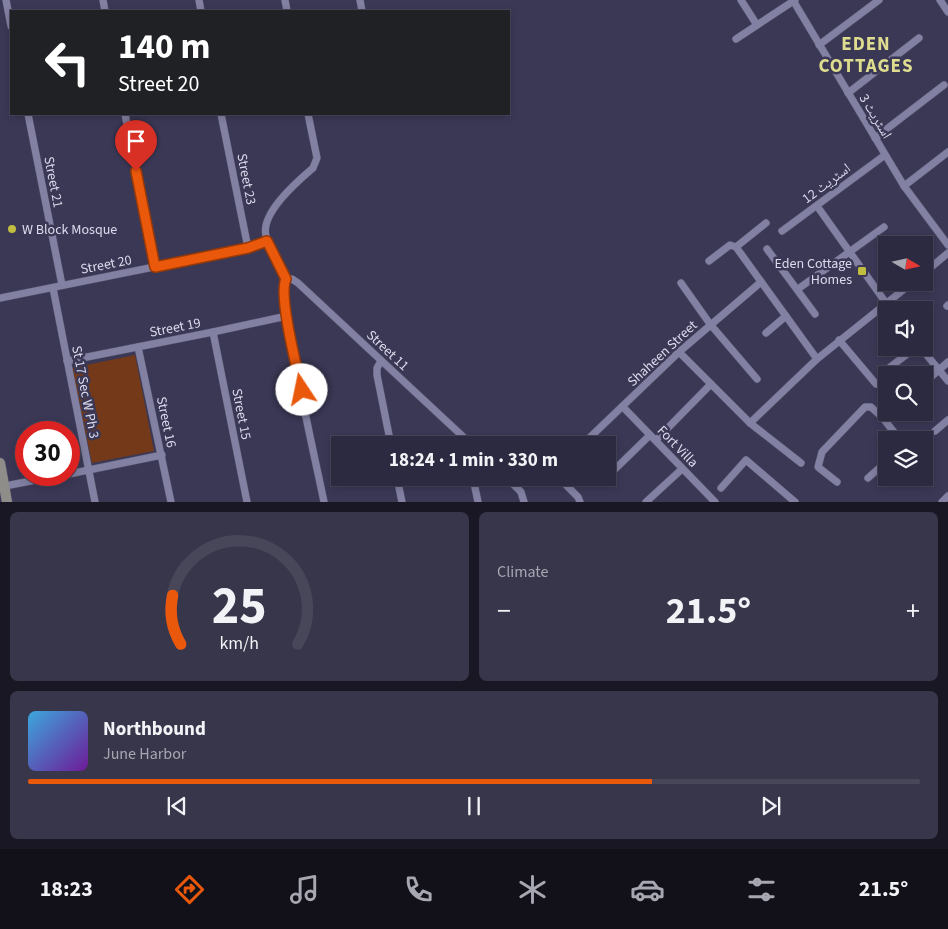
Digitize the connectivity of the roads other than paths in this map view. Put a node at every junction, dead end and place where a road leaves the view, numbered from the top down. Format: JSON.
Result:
{"nodes":[{"id":1,"x":6,"y":0,"type":"edge"},
{"id":2,"x":742,"y":0,"type":"edge"},
{"id":3,"x":879,"y":0,"type":"edge"},
{"id":4,"x":940,"y":0,"type":"edge"},
{"id":5,"x":794,"y":1,"type":"edge"},
{"id":6,"x":947,"y":9,"type":"edge"},
{"id":7,"x":10,"y":21,"type":"edge"},
{"id":8,"x":757,"y":25,"type":"junction"},
{"id":9,"x":919,"y":38,"type":"dead end"},
{"id":10,"x":736,"y":39,"type":"dead end"},
{"id":11,"x":819,"y":45,"type":"junction"},
{"id":12,"x":944,"y":85,"type":"dead end"},
{"id":13,"x":848,"y":93,"type":"junction"},
{"id":14,"x":28,"y":115,"type":"edge"},
{"id":15,"x":125,"y":115,"type":"edge"},
{"id":16,"x":221,"y":115,"type":"edge"},
{"id":17,"x":308,"y":115,"type":"edge"},
{"id":18,"x":875,"y":138,"type":"junction"},
{"id":19,"x":948,"y":153,"type":"edge"},
{"id":20,"x":885,"y":155,"type":"junction"},
{"id":21,"x":906,"y":189,"type":"junction"},
{"id":22,"x":817,"y":206,"type":"junction"},
{"id":23,"x":766,"y":223,"type":"dead end"},
{"id":24,"x":884,"y":227,"type":"dead end"},
{"id":25,"x":782,"y":231,"type":"dead end"},
{"id":26,"x":267,"y":241,"type":"junction"},
{"id":27,"x":948,"y":245,"type":"edge"},
{"id":28,"x":736,"y":247,"type":"junction"},
{"id":29,"x":248,"y":248,"type":"junction"},
{"id":30,"x":767,"y":249,"type":"dead end"},
{"id":31,"x":850,"y":252,"type":"junction"},
{"id":32,"x":948,"y":253,"type":"edge"},
{"id":33,"x":710,"y":261,"type":"dead end"},
{"id":34,"x":933,"y":266,"type":"edge"},
{"id":35,"x":155,"y":267,"type":"junction"},
{"id":36,"x":286,"y":279,"type":"junction"},
{"id":37,"x":761,"y":282,"type":"junction"},
{"id":38,"x":681,"y":283,"type":"dead end"},
{"id":39,"x":62,"y":285,"type":"junction"},
{"id":40,"x":53,"y":288,"type":"junction"},
{"id":41,"x":798,"y":289,"type":"junction"},
{"id":42,"x":904,"y":291,"type":"edge"},
{"id":43,"x":0,"y":298,"type":"edge"},
{"id":44,"x":885,"y":301,"type":"edge"},
{"id":45,"x":895,"y":301,"type":"edge"},
{"id":46,"x":815,"y":314,"type":"dead end"},
{"id":47,"x":878,"y":314,"type":"edge"},
{"id":48,"x":287,"y":316,"type":"junction"},
{"id":49,"x":786,"y":316,"type":"junction"},
{"id":50,"x":710,"y":324,"type":"junction"},
{"id":51,"x":213,"y":332,"type":"junction"},
{"id":52,"x":766,"y":333,"type":"dead end"},
{"id":53,"x":839,"y":340,"type":"junction"},
{"id":54,"x":138,"y":347,"type":"junction"},
{"id":55,"x":679,"y":352,"type":"junction"},
{"id":56,"x":905,"y":356,"type":"edge"},
{"id":57,"x":928,"y":356,"type":"edge"},
{"id":58,"x":817,"y":359,"type":"junction"},
{"id":59,"x":67,"y":361,"type":"junction"},
{"id":60,"x":381,"y":361,"type":"junction"},
{"id":61,"x":948,"y":362,"type":"edge"},
{"id":62,"x":892,"y":366,"type":"edge"},
{"id":63,"x":939,"y":370,"type":"junction"},
{"id":64,"x":933,"y":375,"type":"edge"},
{"id":65,"x":757,"y":379,"type":"dead end"},
{"id":66,"x":948,"y":380,"type":"edge"},
{"id":67,"x":711,"y":384,"type":"junction"},
{"id":68,"x":876,"y":384,"type":"dead end"},
{"id":69,"x":623,"y":407,"type":"junction"},
{"id":70,"x":878,"y":413,"type":"edge"},
{"id":71,"x":948,"y":420,"type":"edge"},
{"id":72,"x":885,"y":421,"type":"edge"},
{"id":73,"x":750,"y":423,"type":"junction"},
{"id":74,"x":893,"y":431,"type":"edge"},
{"id":75,"x":935,"y":431,"type":"dead end"},
{"id":76,"x":389,"y":436,"type":"edge"},
{"id":77,"x":462,"y":436,"type":"edge"},
{"id":78,"x":592,"y":436,"type":"edge"},
{"id":79,"x":653,"y":437,"type":"junction"},
{"id":80,"x":162,"y":455,"type":"junction"},
{"id":81,"x":0,"y":463,"type":"edge"},
{"id":82,"x":801,"y":463,"type":"dead end"},
{"id":83,"x":616,"y":468,"type":"edge"},
{"id":84,"x":682,"y":469,"type":"junction"},
{"id":85,"x":878,"y":469,"type":"edge"},
{"id":86,"x":89,"y":470,"type":"junction"},
{"id":87,"x":80,"y":472,"type":"edge"},
{"id":88,"x":868,"y":478,"type":"dead end"},
{"id":89,"x":837,"y":482,"type":"dead end"},
{"id":90,"x":15,"y":484,"type":"edge"},
{"id":91,"x":5,"y":486,"type":"junction"},
{"id":92,"x":399,"y":486,"type":"edge"},
{"id":93,"x":475,"y":486,"type":"edge"},
{"id":94,"x":515,"y":486,"type":"edge"},
{"id":95,"x":567,"y":486,"type":"edge"},
{"id":96,"x":721,"y":488,"type":"dead end"},
{"id":97,"x":948,"y":496,"type":"edge"},
{"id":98,"x":8,"y":502,"type":"edge"},
{"id":99,"x":95,"y":502,"type":"edge"},
{"id":100,"x":171,"y":502,"type":"edge"},
{"id":101,"x":247,"y":502,"type":"edge"},
{"id":102,"x":324,"y":502,"type":"edge"},
{"id":103,"x":402,"y":502,"type":"edge"},
{"id":104,"x":478,"y":502,"type":"edge"},
{"id":105,"x":524,"y":502,"type":"edge"},
{"id":106,"x":580,"y":502,"type":"edge"},
{"id":107,"x":646,"y":502,"type":"edge"},
{"id":108,"x":715,"y":502,"type":"edge"},
{"id":109,"x":795,"y":502,"type":"edge"},
{"id":110,"x":942,"y":502,"type":"edge"}],
"edges":[{"from":1,"to":7,"type":"street"},
{"from":2,"to":8,"type":"street"},
{"from":3,"to":11,"type":"street"},
{"from":4,"to":6,"type":"street"},
{"from":5,"to":8,"type":"street"},
{"from":5,"to":11,"type":"street","name":"اسٹریٹ 3"},
{"from":8,"to":10,"type":"street"},
{"from":9,"to":13,"type":"street"},
{"from":11,"to":13,"type":"street","name":"اسٹریٹ 3"},
{"from":12,"to":18,"type":"street"},
{"from":13,"to":18,"type":"street","name":"اسٹریٹ 3"},
{"from":14,"to":39,"type":"street","name":"Street 21"},
{"from":15,"to":35,"type":"street"},
{"from":16,"to":29,"type":"street","name":"Street 23"},
{"from":17,"to":26,"type":"street"},
{"from":18,"to":20,"type":"street","name":"اسٹریٹ 3"},
{"from":19,"to":21,"type":"street"},
{"from":20,"to":21,"type":"street","name":"اسٹریٹ 3"},
{"from":20,"to":22,"type":"street","name":"اسٹریٹ 12"},
{"from":21,"to":27,"type":"street","name":"اسٹریٹ 3"},
{"from":22,"to":25,"type":"street","name":"اسٹریٹ 12"},
{"from":22,"to":31,"type":"street"},
{"from":23,"to":28,"type":"street"},
{"from":24,"to":31,"type":"street"},
{"from":26,"to":29,"type":"street","name":"Street 20"},
{"from":26,"to":36,"type":"street"},
{"from":28,"to":33,"type":"street"},
{"from":28,"to":37,"type":"street"},
{"from":29,"to":35,"type":"street","name":"Street 20"},
{"from":30,"to":41,"type":"street"},
{"from":31,"to":41,"type":"street"},
{"from":31,"to":44,"type":"street"},
{"from":32,"to":34,"type":"street"},
{"from":35,"to":39,"type":"street","name":"Street 20"},
{"from":36,"to":48,"type":"street"},
{"from":36,"to":60,"type":"street","name":"Street 11"},
{"from":37,"to":49,"type":"street"},
{"from":37,"to":50,"type":"street","name":"Shaheen Street"},
{"from":38,"to":50,"type":"street"},
{"from":39,"to":40,"type":"street","name":"Street 20"},
{"from":40,"to":43,"type":"street","name":"Street 20"},
{"from":40,"to":59,"type":"street","name":"St 17 Sec W Ph 3"},
{"from":41,"to":46,"type":"street"},
{"from":42,"to":45,"type":"street"},
{"from":47,"to":53,"type":"street"},
{"from":48,"to":51,"type":"street","name":"Street 19"},
{"from":48,"to":102,"type":"street"},
{"from":49,"to":52,"type":"street"},
{"from":49,"to":58,"type":"street"},
{"from":50,"to":55,"type":"street","name":"Shaheen Street"},
{"from":50,"to":65,"type":"street"},
{"from":51,"to":54,"type":"street","name":"Street 19"},
{"from":51,"to":101,"type":"street","name":"Street 15"},
{"from":53,"to":58,"type":"street"},
{"from":53,"to":68,"type":"street"},
{"from":54,"to":59,"type":"street","name":"Street 19"},
{"from":54,"to":80,"type":"street","name":"Street 16"},
{"from":55,"to":67,"type":"street"},
{"from":55,"to":69,"type":"street","name":"Shaheen Street"},
{"from":56,"to":62,"type":"street"},
{"from":57,"to":63,"type":"street"},
{"from":58,"to":73,"type":"street"},
{"from":59,"to":86,"type":"street","name":"St 17 Sec W Ph 3"},
{"from":60,"to":76,"type":"street"},
{"from":60,"to":77,"type":"street","name":"Street 11"},
{"from":61,"to":63,"type":"street"},
{"from":63,"to":64,"type":"street"},
{"from":63,"to":66,"type":"street"},
{"from":67,"to":73,"type":"street"},
{"from":67,"to":79,"type":"street"},
{"from":69,"to":78,"type":"street","name":"Shaheen Street"},
{"from":69,"to":79,"type":"street","name":"Fort Villa"},
{"from":70,"to":89,"type":"street"},
{"from":71,"to":75,"type":"street"},
{"from":72,"to":74,"type":"street"},
{"from":73,"to":82,"type":"street"},
{"from":79,"to":83,"type":"street"},
{"from":79,"to":84,"type":"street","name":"Fort Villa"},
{"from":80,"to":86,"type":"street"},
{"from":80,"to":100,"type":"street","name":"Street 16"},
{"from":81,"to":91,"type":"main road"},
{"from":84,"to":107,"type":"street"},
{"from":84,"to":108,"type":"street","name":"Fort Villa"},
{"from":85,"to":88,"type":"street"},
{"from":86,"to":87,"type":"street"},
{"from":86,"to":99,"type":"street","name":"St 17 Sec W Ph 3"},
{"from":90,"to":91,"type":"street"},
{"from":91,"to":98,"type":"main road"},
{"from":92,"to":103,"type":"street"},
{"from":93,"to":104,"type":"street"},
{"from":94,"to":105,"type":"street"},
{"from":95,"to":106,"type":"street"},
{"from":96,"to":109,"type":"street"},
{"from":97,"to":110,"type":"street"}]}
